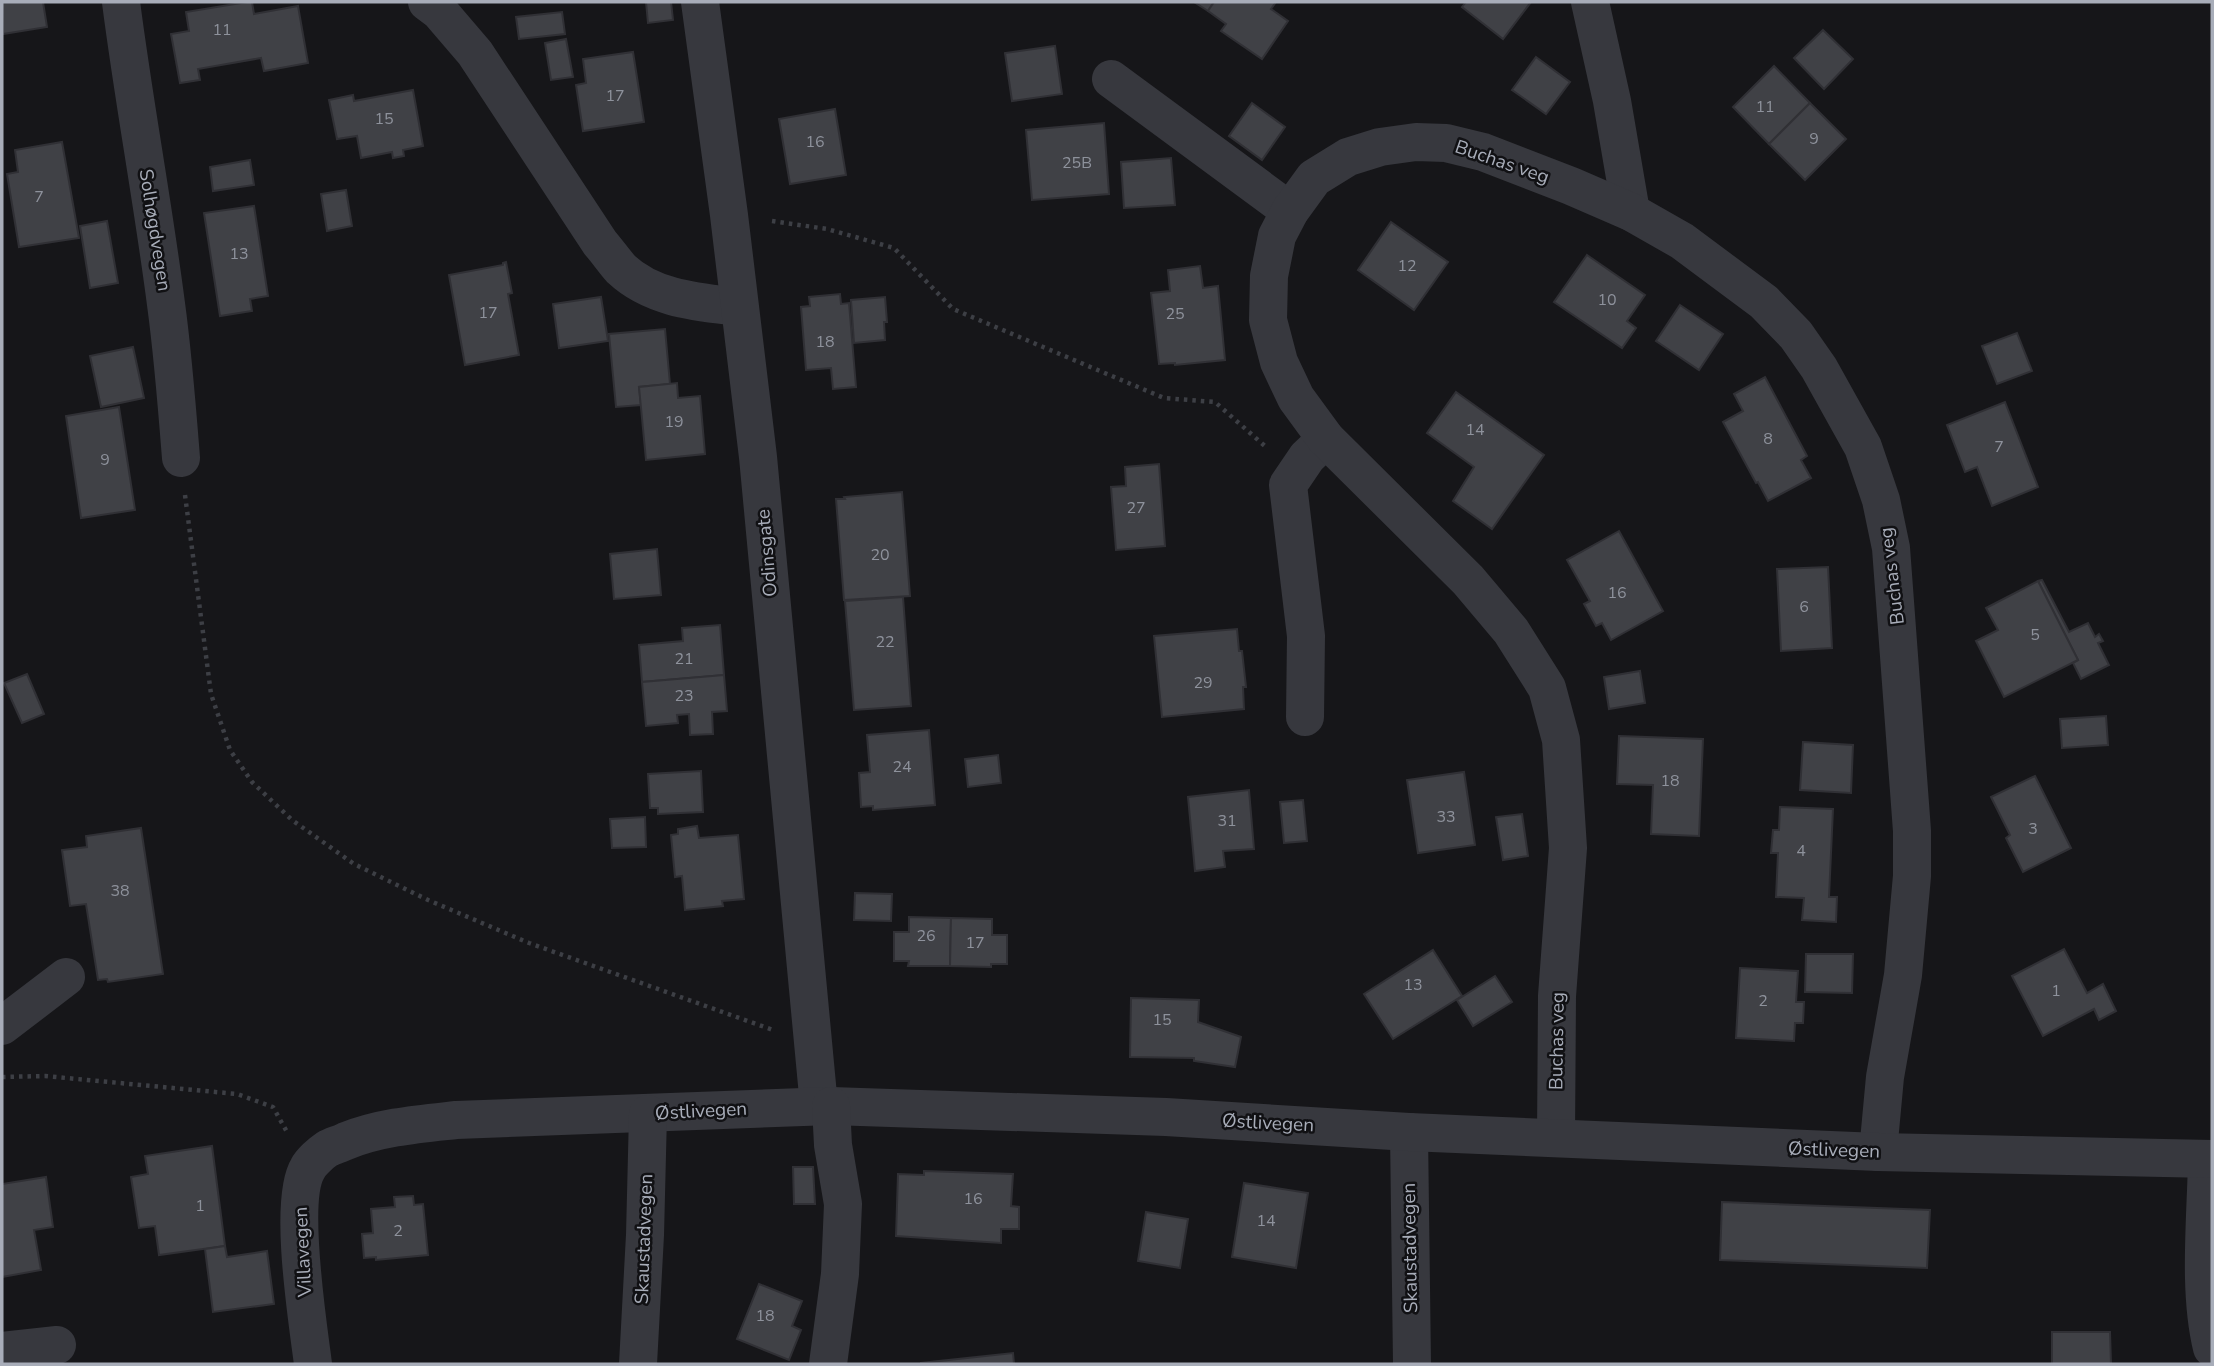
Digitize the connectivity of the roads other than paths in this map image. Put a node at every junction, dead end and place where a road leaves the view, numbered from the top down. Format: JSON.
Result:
{"nodes":[{"id":1,"x":121,"y":2,"type":"edge"},
{"id":2,"x":427,"y":2,"type":"edge"},
{"id":3,"x":700,"y":2,"type":"edge"},
{"id":4,"x":1590,"y":2,"type":"edge"},
{"id":5,"x":1111,"y":79,"type":"dead end"},
{"id":6,"x":1290,"y":211,"type":"junction"},
{"id":7,"x":1631,"y":212,"type":"junction"},
{"id":8,"x":739,"y":307,"type":"junction"},
{"id":9,"x":1317,"y":448,"type":"junction"},
{"id":10,"x":181,"y":458,"type":"road end"},
{"id":11,"x":1305,"y":717,"type":"dead end"},
{"id":12,"x":66,"y":977,"type":"dead end"},
{"id":13,"x":2,"y":1026,"type":"edge"},
{"id":14,"x":825,"y":1105,"type":"junction"},
{"id":15,"x":648,"y":1114,"type":"junction"},
{"id":16,"x":1409,"y":1132,"type":"junction"},
{"id":17,"x":1556,"y":1138,"type":"junction"},
{"id":18,"x":1878,"y":1152,"type":"junction"},
{"id":19,"x":317,"y":1159,"type":"joint"},
{"id":20,"x":2210,"y":1159,"type":"edge"},
{"id":21,"x":57,"y":1345,"type":"dead end"},
{"id":22,"x":2212,"y":1348,"type":"edge"},
{"id":23,"x":2,"y":1351,"type":"edge"},
{"id":24,"x":313,"y":1364,"type":"edge"},
{"id":25,"x":638,"y":1364,"type":"edge"},
{"id":26,"x":828,"y":1364,"type":"edge"},
{"id":27,"x":1412,"y":1364,"type":"edge"}],
"edges":[{"from":1,"to":10,"type":"street","name":"Solhøgdvegen"},
{"from":2,"to":8,"type":"street"},
{"from":3,"to":8,"type":"street","name":"Odinsgate"},
{"from":4,"to":7,"type":"street"},
{"from":5,"to":6,"type":"street"},
{"from":6,"to":7,"type":"street","name":"Buchas veg"},
{"from":6,"to":9,"type":"street","name":"Buchas veg"},
{"from":7,"to":18,"type":"street","name":"Buchas veg"},
{"from":8,"to":14,"type":"street","name":"Odinsgate"},
{"from":9,"to":11,"type":"street"},
{"from":9,"to":17,"type":"street","name":"Buchas veg"},
{"from":12,"to":13,"type":"street"},
{"from":14,"to":15,"type":"street","name":"Østlivegen"},
{"from":14,"to":16,"type":"street","name":"Østlivegen"},
{"from":14,"to":26,"type":"street","name":"Odinsgate"},
{"from":15,"to":19,"type":"street","name":"Østlivegen"},
{"from":15,"to":25,"type":"street","name":"Skaustadvegen"},
{"from":16,"to":17,"type":"street","name":"Østlivegen"},
{"from":16,"to":27,"type":"street","name":"Skaustadvegen"},
{"from":17,"to":18,"type":"street","name":"Østlivegen"},
{"from":18,"to":20,"type":"street","name":"Østlivegen"},
{"from":19,"to":24,"type":"street","name":"Villavegen"},
{"from":20,"to":22,"type":"street"},
{"from":21,"to":23,"type":"street"}]}
